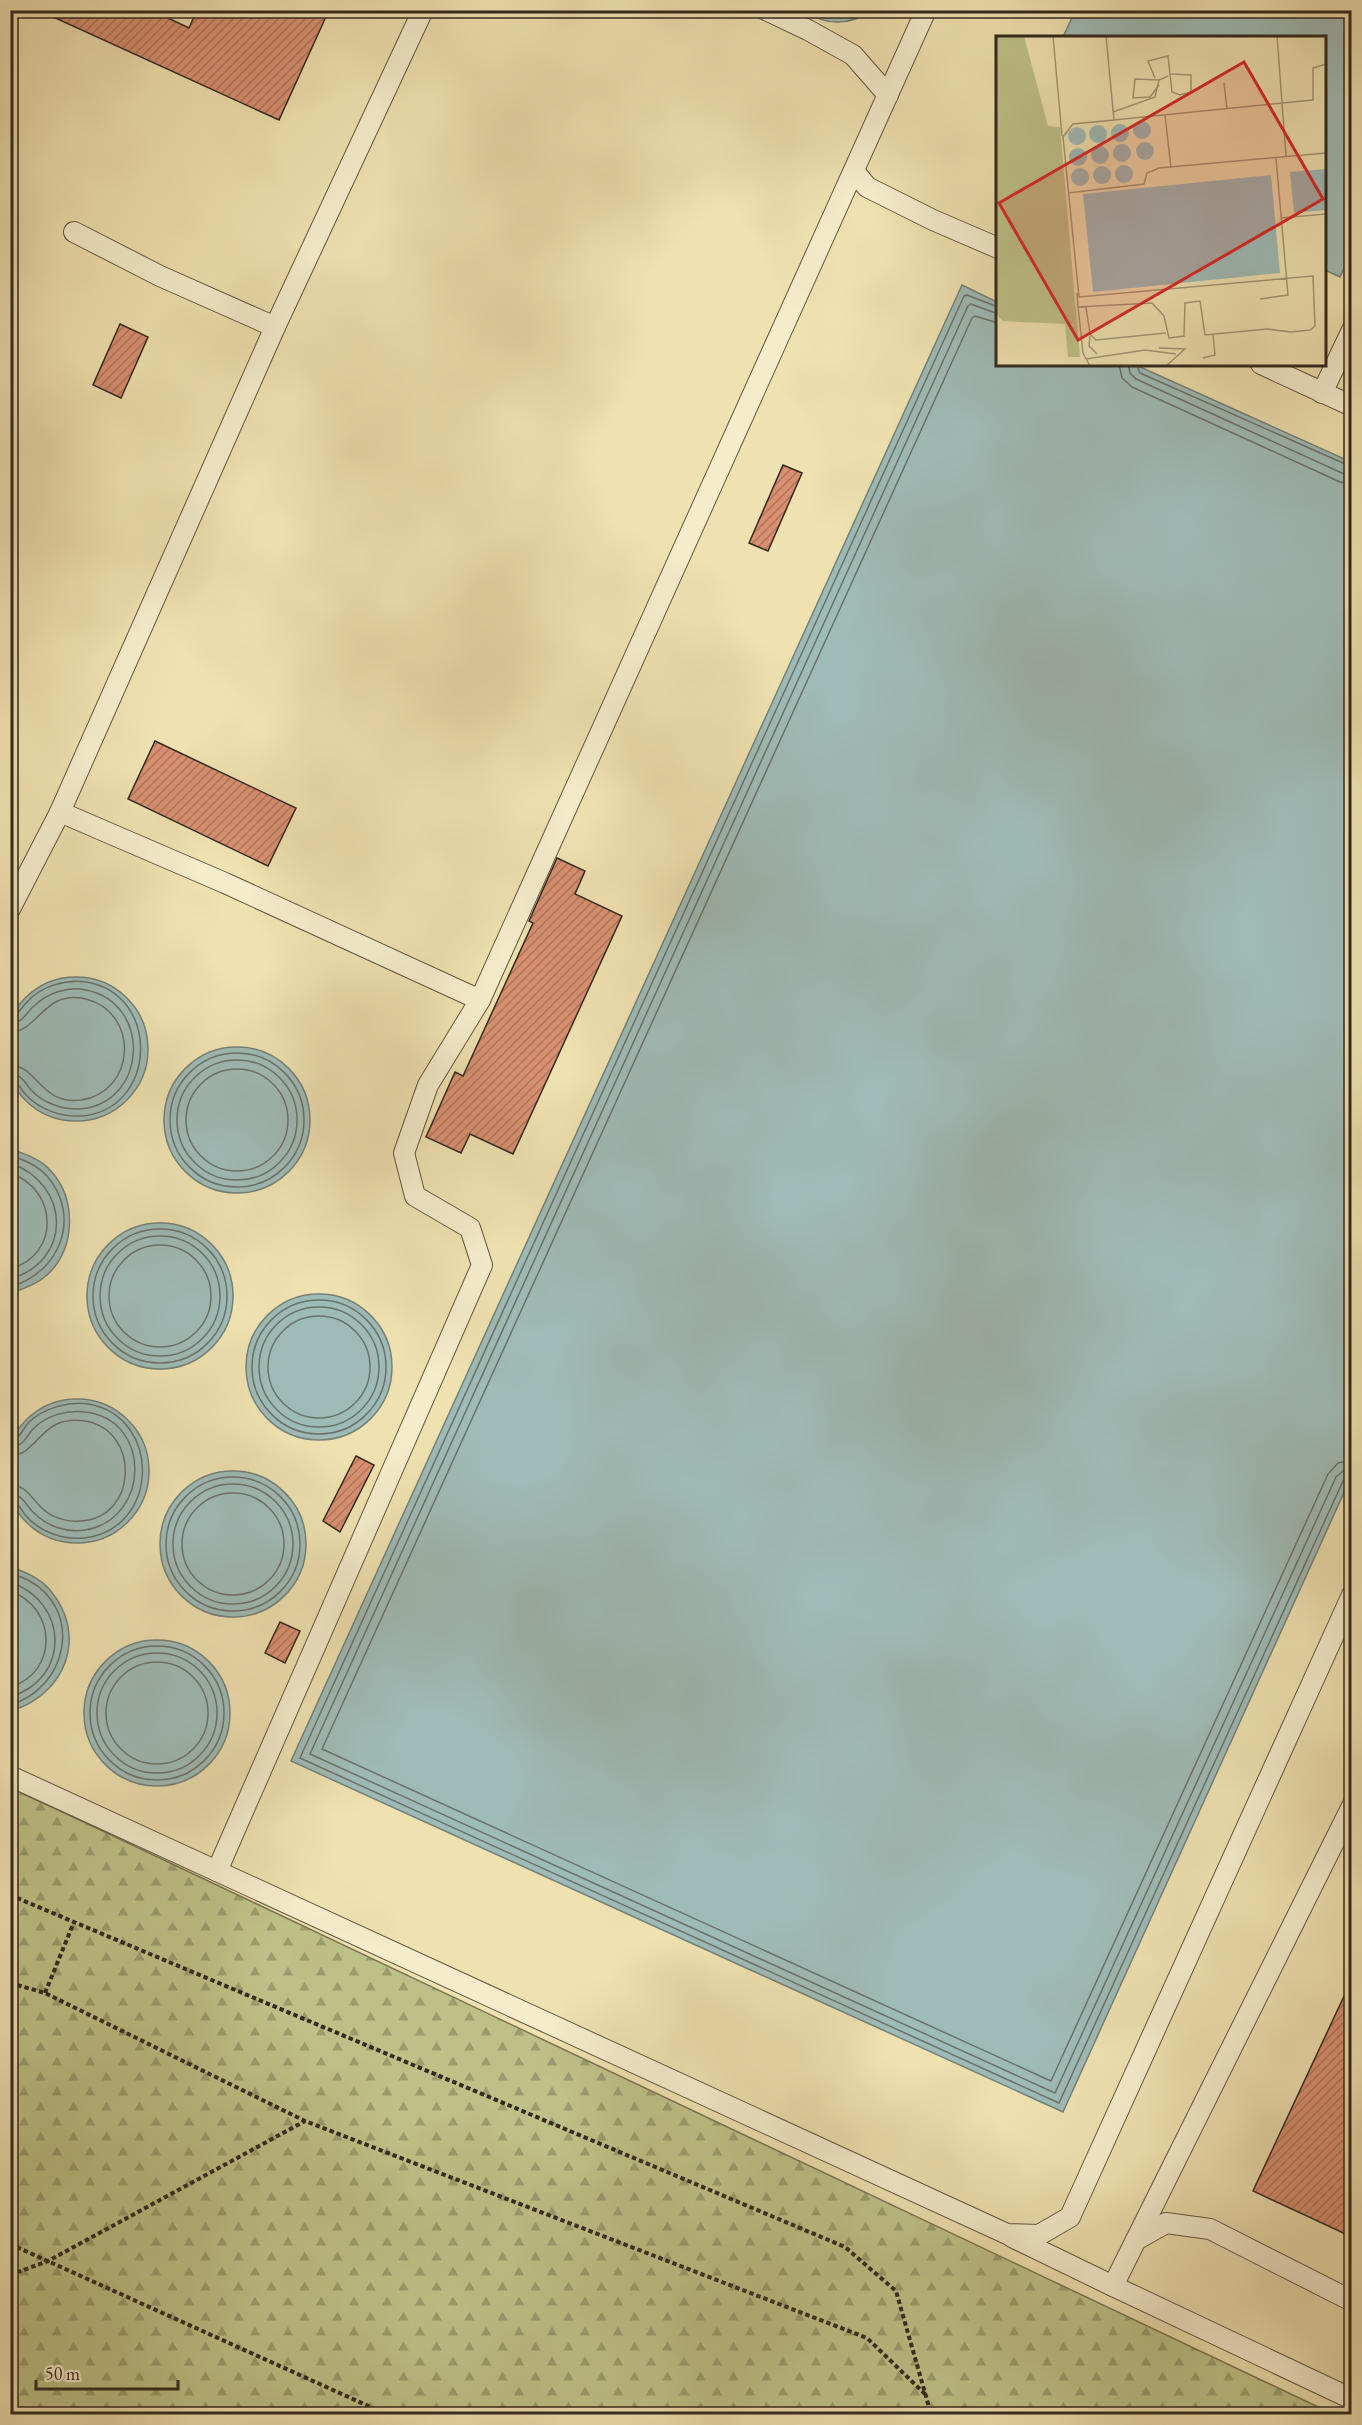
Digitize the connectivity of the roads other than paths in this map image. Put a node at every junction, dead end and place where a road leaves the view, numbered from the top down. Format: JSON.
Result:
{"nodes":[{"id":1,"x":423,"y":10,"type":"edge"},
{"id":2,"x":766,"y":10,"type":"edge"},
{"id":3,"x":926,"y":10,"type":"edge"},
{"id":4,"x":888,"y":95,"type":"junction"},
{"id":5,"x":854,"y":171,"type":"junction"},
{"id":6,"x":74,"y":232,"type":"dead end"},
{"id":7,"x":996,"y":247,"type":"edge"},
{"id":8,"x":275,"y":327,"type":"junction"},
{"id":9,"x":1352,"y":330,"type":"edge"},
{"id":10,"x":1265,"y":366,"type":"edge"},
{"id":11,"x":1322,"y":393,"type":"junction"},
{"id":12,"x":1352,"y":406,"type":"edge"},
{"id":13,"x":60,"y":812,"type":"junction"},
{"id":14,"x":10,"y":909,"type":"edge"},
{"id":15,"x":480,"y":1000,"type":"junction"},
{"id":16,"x":1352,"y":1595,"type":"edge"},
{"id":17,"x":10,"y":1776,"type":"edge"},
{"id":18,"x":1352,"y":1806,"type":"edge"},
{"id":19,"x":217,"y":1871,"type":"junction"},
{"id":20,"x":1007,"y":2234,"type":"junction"},
{"id":21,"x":1136,"y":2240,"type":"junction"},
{"id":22,"x":1113,"y":2286,"type":"junction"},
{"id":23,"x":1352,"y":2301,"type":"edge"},
{"id":24,"x":1352,"y":2399,"type":"edge"}],
"edges":[{"from":1,"to":8,"type":"lane"},
{"from":2,"to":4,"type":"lane"},
{"from":3,"to":4,"type":"lane"},
{"from":4,"to":5,"type":"lane"},
{"from":5,"to":7,"type":"lane"},
{"from":5,"to":15,"type":"lane"},
{"from":6,"to":8,"type":"lane"},
{"from":8,"to":13,"type":"lane"},
{"from":9,"to":11,"type":"lane"},
{"from":10,"to":11,"type":"lane"},
{"from":11,"to":12,"type":"lane"},
{"from":13,"to":14,"type":"lane"},
{"from":13,"to":15,"type":"lane"},
{"from":15,"to":19,"type":"lane"},
{"from":16,"to":20,"type":"lane"},
{"from":17,"to":19,"type":"lane"},
{"from":18,"to":21,"type":"lane"},
{"from":19,"to":20,"type":"lane"},
{"from":20,"to":22,"type":"lane"},
{"from":21,"to":22,"type":"lane"},
{"from":21,"to":23,"type":"lane"},
{"from":22,"to":24,"type":"lane"}]}
